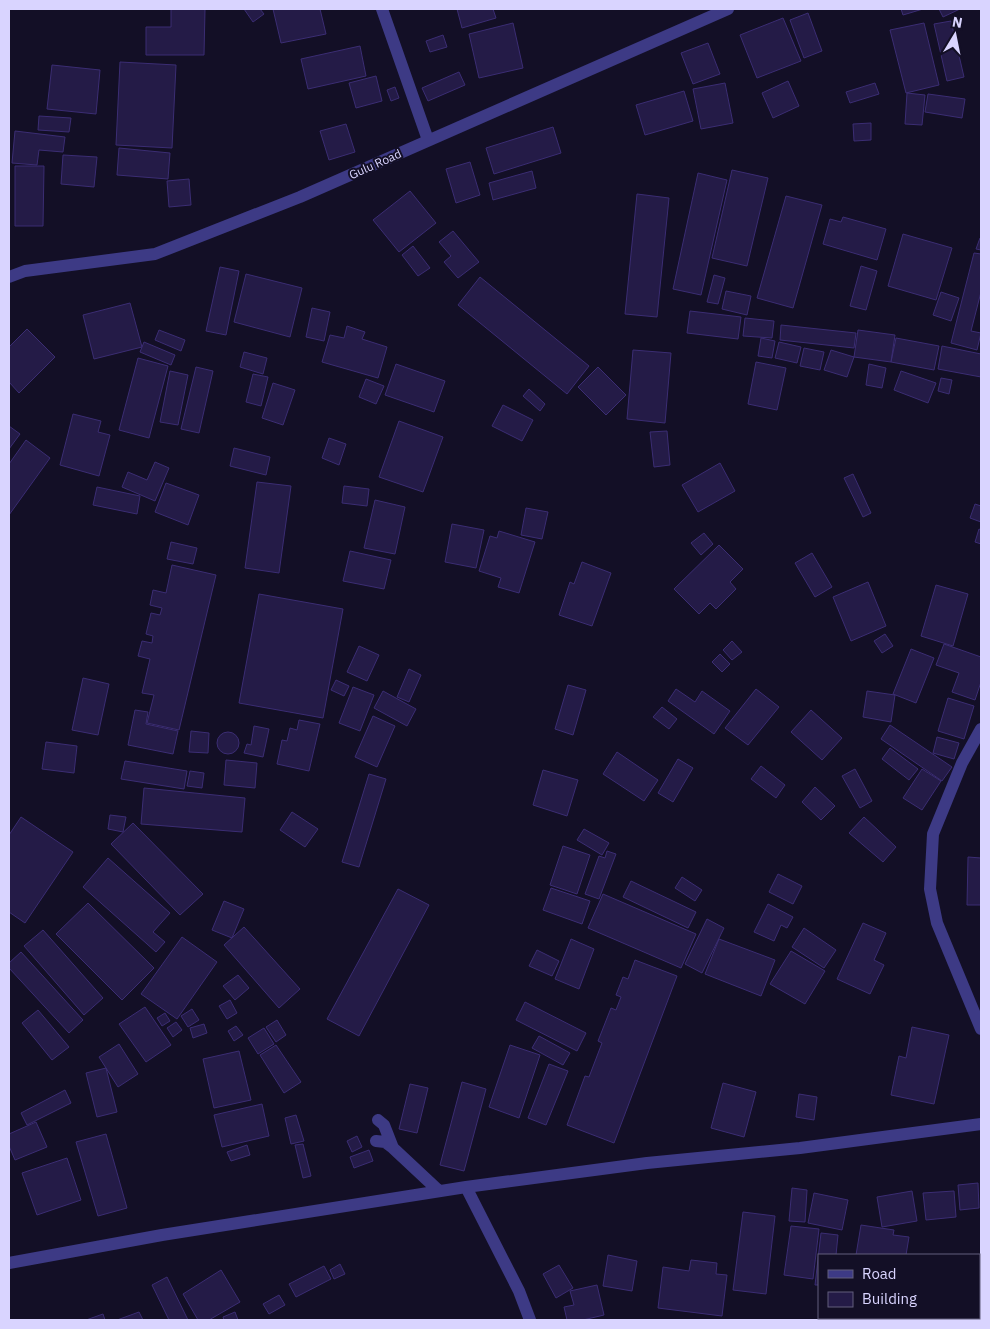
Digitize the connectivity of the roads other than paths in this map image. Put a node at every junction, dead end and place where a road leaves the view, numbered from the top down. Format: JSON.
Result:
{"nodes":[{"id":1,"x":382,"y":9,"type":"edge"},
{"id":2,"x":728,"y":9,"type":"edge"},
{"id":3,"x":428,"y":140,"type":"junction"},
{"id":4,"x":9,"y":277,"type":"edge"},
{"id":5,"x":981,"y":729,"type":"edge"},
{"id":6,"x":981,"y":1029,"type":"edge"},
{"id":7,"x":378,"y":1120,"type":"dead end"},
{"id":8,"x":981,"y":1124,"type":"edge"},
{"id":9,"x":376,"y":1141,"type":"dead end"},
{"id":10,"x":393,"y":1148,"type":"junction"},
{"id":11,"x":466,"y":1187,"type":"junction"},
{"id":12,"x":439,"y":1191,"type":"junction"},
{"id":13,"x":9,"y":1263,"type":"edge"},
{"id":14,"x":530,"y":1320,"type":"edge"}],
"edges":[{"from":1,"to":3,"type":"street"},
{"from":2,"to":3,"type":"street","name":"Gulu Road"},
{"from":3,"to":4,"type":"street","name":"Gulu Road"},
{"from":5,"to":6,"type":"street"},
{"from":7,"to":10,"type":"street"},
{"from":8,"to":11,"type":"street"},
{"from":9,"to":10,"type":"street"},
{"from":10,"to":12,"type":"street"},
{"from":11,"to":12,"type":"street"},
{"from":11,"to":14,"type":"street"},
{"from":12,"to":13,"type":"street"}]}
